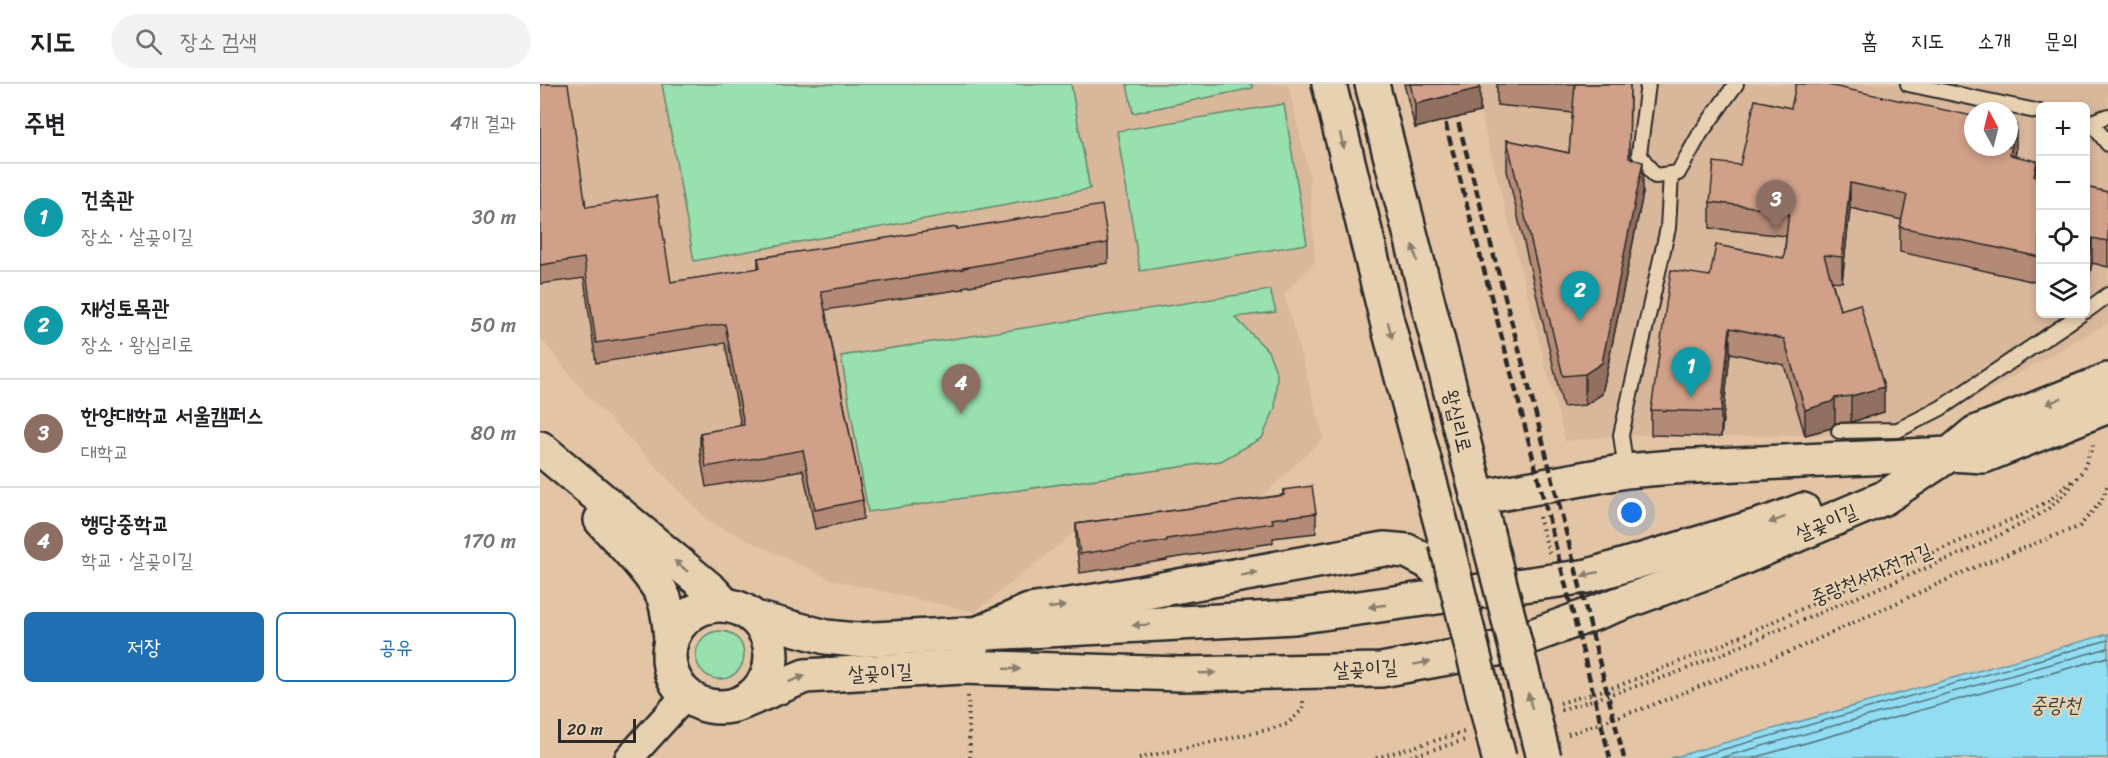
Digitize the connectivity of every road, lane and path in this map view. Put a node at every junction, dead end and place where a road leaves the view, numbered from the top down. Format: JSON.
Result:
{"nodes":[{"id":1,"x":1329,"y":84,"type":"edge"},
{"id":2,"x":1372,"y":84,"type":"edge"},
{"id":3,"x":1648,"y":84,"type":"edge"},
{"id":4,"x":1736,"y":84,"type":"edge"},
{"id":5,"x":1908,"y":84,"type":"edge"},
{"id":6,"x":2036,"y":111,"type":"edge"},
{"id":7,"x":2108,"y":116,"type":"edge"},
{"id":8,"x":2090,"y":121,"type":"edge"},
{"id":9,"x":2090,"y":124,"type":"edge"},
{"id":10,"x":2108,"y":144,"type":"edge"},
{"id":11,"x":1671,"y":174,"type":"junction"},
{"id":12,"x":2108,"y":295,"type":"edge"},
{"id":13,"x":2090,"y":307,"type":"edge"},
{"id":14,"x":2075,"y":318,"type":"edge"},
{"id":15,"x":2108,"y":380,"type":"edge"},
{"id":16,"x":2108,"y":406,"type":"edge"},
{"id":17,"x":1839,"y":430,"type":"dead end"},
{"id":18,"x":2096,"y":437,"type":"dead end"},
{"id":19,"x":541,"y":449,"type":"edge"},
{"id":20,"x":1950,"y":454,"type":"junction"},
{"id":21,"x":1626,"y":471,"type":"junction"},
{"id":22,"x":2079,"y":475,"type":"junction"},
{"id":23,"x":2108,"y":484,"type":"edge"},
{"id":24,"x":1477,"y":498,"type":"junction"},
{"id":25,"x":1539,"y":516,"type":"dead end"},
{"id":26,"x":1556,"y":580,"type":"junction"},
{"id":27,"x":1457,"y":588,"type":"junction"},
{"id":28,"x":725,"y":605,"type":"junction"},
{"id":29,"x":755,"y":618,"type":"junction"},
{"id":30,"x":977,"y":634,"type":"junction"},
{"id":31,"x":671,"y":640,"type":"junction"},
{"id":32,"x":1301,"y":671,"type":"junction"},
{"id":33,"x":965,"y":680,"type":"junction"},
{"id":34,"x":1621,"y":692,"type":"dead end"},
{"id":35,"x":687,"y":694,"type":"junction"},
{"id":36,"x":743,"y":702,"type":"junction"},
{"id":37,"x":1552,"y":706,"type":"dead end"},
{"id":38,"x":1474,"y":729,"type":"dead end"},
{"id":39,"x":1454,"y":744,"type":"dead end"},
{"id":40,"x":1553,"y":747,"type":"edge"},
{"id":41,"x":629,"y":758,"type":"edge"},
{"id":42,"x":970,"y":758,"type":"edge"},
{"id":43,"x":1139,"y":758,"type":"edge"},
{"id":44,"x":1376,"y":758,"type":"edge"},
{"id":45,"x":1405,"y":758,"type":"edge"},
{"id":46,"x":1499,"y":758,"type":"edge"}],
"edges":[{"from":1,"to":27,"type":"main road","one_way":true,"bridge":true},
{"from":24,"to":2,"type":"main road","name":"왕십리로","one_way":true},
{"from":3,"to":11,"type":"lane"},
{"from":4,"to":11,"type":"lane"},
{"from":5,"to":6,"type":"lane"},
{"from":7,"to":8,"type":"lane"},
{"from":9,"to":10,"type":"lane"},
{"from":11,"to":21,"type":"lane"},
{"from":12,"to":13,"type":"lane"},
{"from":14,"to":17,"type":"lane"},
{"from":15,"to":20,"type":"main road","name":"살곶이길","one_way":true},
{"from":16,"to":20,"type":"main road","name":"살곶이길"},
{"from":18,"to":22,"type":"path","name":"중랑천서자전거길"},
{"from":28,"to":19,"type":"main road","one_way":true},
{"from":19,"to":31,"type":"main road"},
{"from":20,"to":21,"type":"main road"},
{"from":20,"to":26,"type":"main road","name":"살곶이길","one_way":true},
{"from":32,"to":20,"type":"main road","name":"살곶이길","one_way":true},
{"from":21,"to":24,"type":"main road"},
{"from":22,"to":34,"type":"path","name":"중랑천서자전거길"},
{"from":22,"to":37,"type":"path"},
{"from":23,"to":40,"type":"path"},
{"from":40,"to":24,"type":"main road","name":"왕십리로","one_way":true,"bridge":true},
{"from":25,"to":26,"type":"path"},
{"from":26,"to":30,"type":"main road","name":"살곶이길","one_way":true},
{"from":30,"to":27,"type":"main road","one_way":true},
{"from":27,"to":46,"type":"main road","bridge":true},
{"from":28,"to":29,"type":"main road"},
{"from":28,"to":31,"type":"main road"},
{"from":29,"to":30,"type":"main road","name":"살곶이길"},
{"from":29,"to":36,"type":"main road"},
{"from":30,"to":33,"type":"main road"},
{"from":31,"to":35,"type":"main road"},
{"from":33,"to":32,"type":"main road","name":"살곶이길","one_way":true},
{"from":32,"to":43,"type":"path"},
{"from":36,"to":33,"type":"main road","name":"살곶이길","one_way":true},
{"from":33,"to":42,"type":"path"},
{"from":35,"to":36,"type":"main road"},
{"from":35,"to":41,"type":"street"},
{"from":38,"to":44,"type":"path"},
{"from":39,"to":45,"type":"path"}]}
